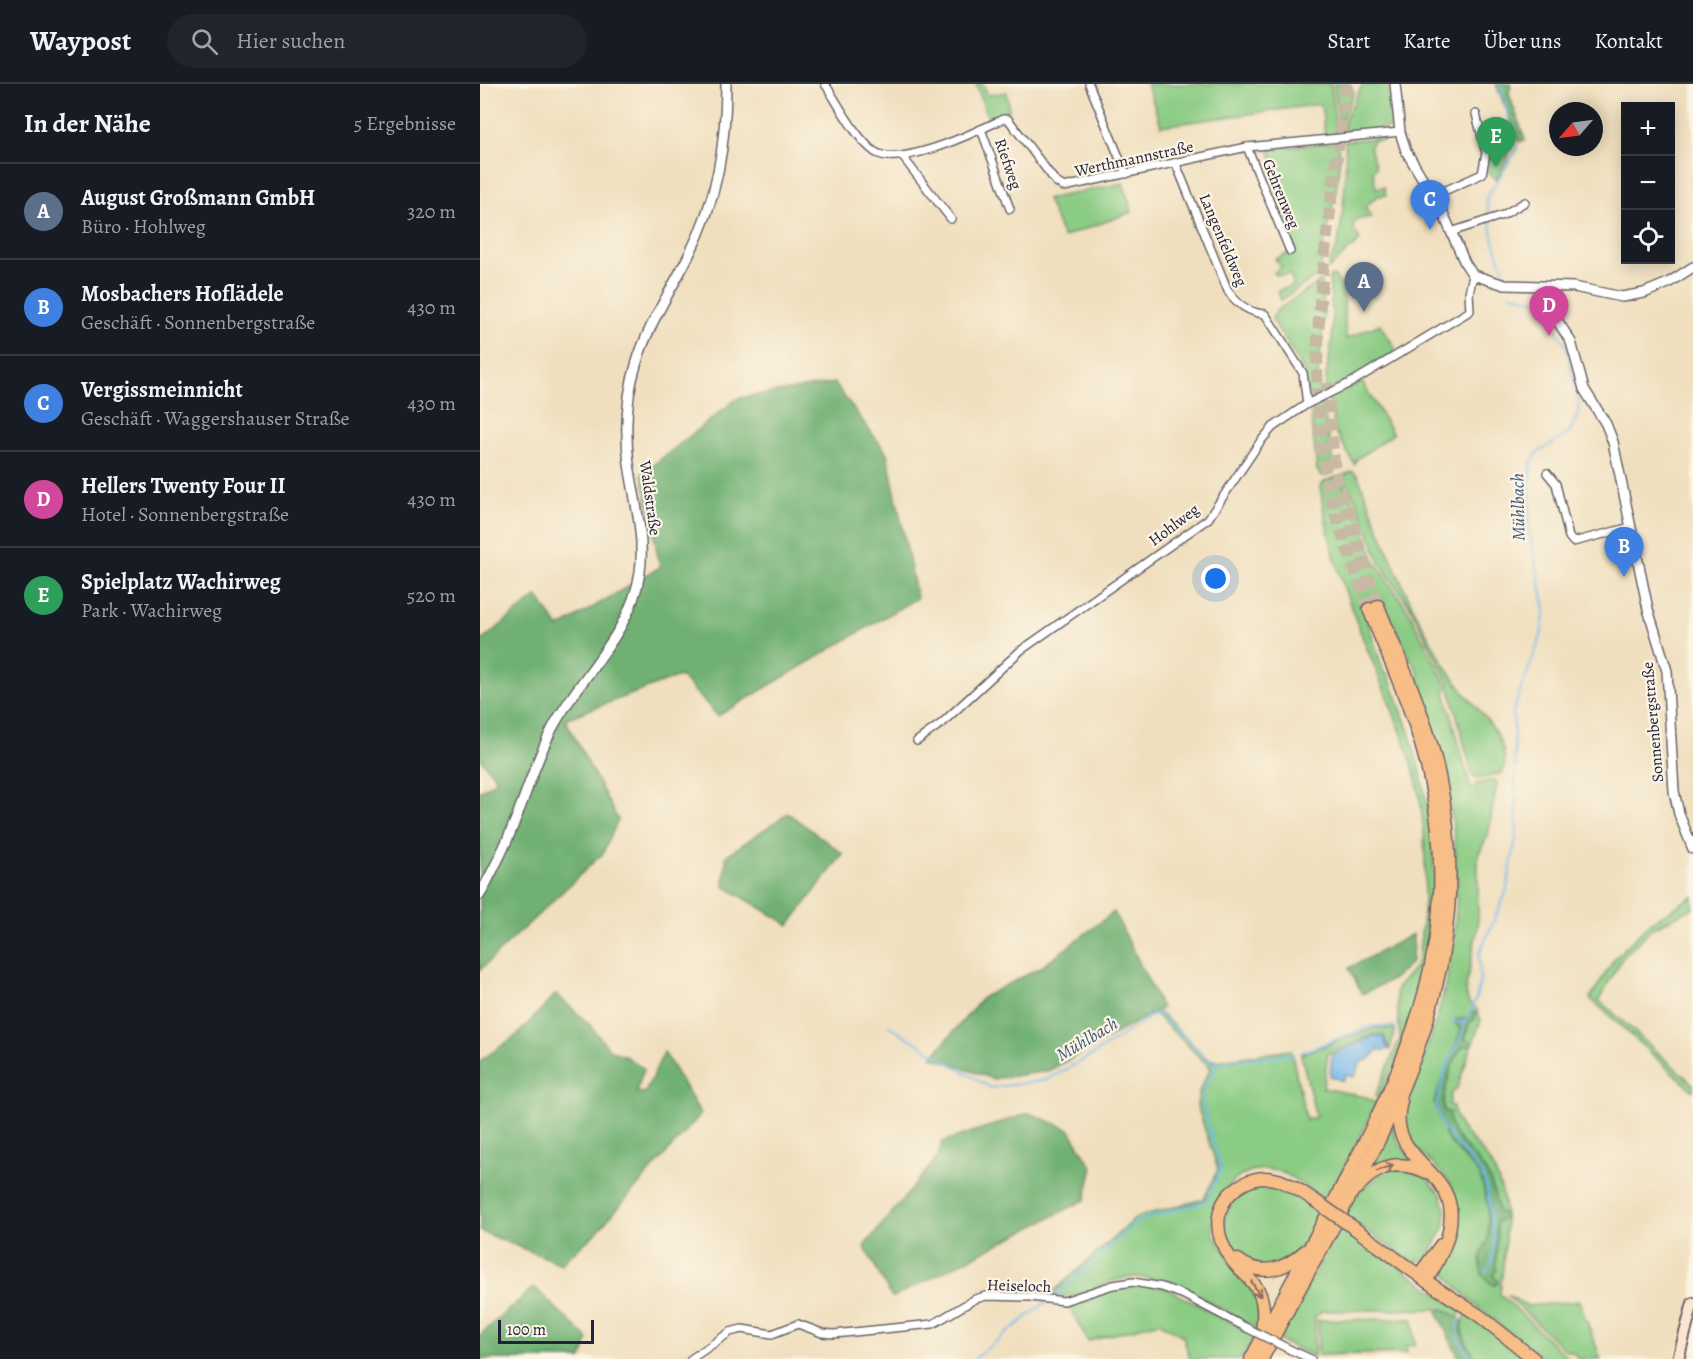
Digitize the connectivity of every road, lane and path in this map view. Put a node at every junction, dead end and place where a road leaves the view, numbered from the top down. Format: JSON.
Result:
{"nodes":[{"id":1,"x":726,"y":84,"type":"edge"},
{"id":2,"x":825,"y":84,"type":"edge"},
{"id":3,"x":1089,"y":84,"type":"edge"},
{"id":4,"x":1395,"y":84,"type":"edge"},
{"id":5,"x":1476,"y":114,"type":"dead end"},
{"id":6,"x":981,"y":129,"type":"junction"},
{"id":7,"x":1400,"y":132,"type":"junction"},
{"id":8,"x":1247,"y":147,"type":"junction"},
{"id":9,"x":902,"y":156,"type":"junction"},
{"id":10,"x":1176,"y":164,"type":"junction"},
{"id":11,"x":1126,"y":174,"type":"junction"},
{"id":12,"x":1433,"y":196,"type":"junction"},
{"id":13,"x":1525,"y":202,"type":"dead end"},
{"id":14,"x":1010,"y":209,"type":"dead end"},
{"id":15,"x":951,"y":219,"type":"dead end"},
{"id":16,"x":1451,"y":232,"type":"junction"},
{"id":17,"x":1290,"y":251,"type":"dead end"},
{"id":18,"x":1693,"y":267,"type":"edge"},
{"id":19,"x":1473,"y":275,"type":"junction"},
{"id":20,"x":1544,"y":288,"type":"junction"},
{"id":21,"x":1306,"y":404,"type":"junction"},
{"id":22,"x":1547,"y":473,"type":"dead end"},
{"id":23,"x":1631,"y":527,"type":"junction"},
{"id":24,"x":917,"y":741,"type":"dead end"},
{"id":25,"x":1693,"y":849,"type":"edge"},
{"id":26,"x":480,"y":895,"type":"edge"},
{"id":27,"x":1410,"y":1071,"type":"junction"},
{"id":28,"x":1433,"y":1175,"type":"junction"},
{"id":29,"x":1346,"y":1200,"type":"junction"},
{"id":30,"x":1446,"y":1239,"type":"junction"},
{"id":31,"x":1222,"y":1244,"type":"junction"},
{"id":32,"x":1311,"y":1246,"type":"junction"},
{"id":33,"x":1438,"y":1263,"type":"junction"},
{"id":34,"x":1422,"y":1278,"type":"junction"},
{"id":35,"x":1452,"y":1298,"type":"junction"},
{"id":36,"x":1693,"y":1303,"type":"edge"},
{"id":37,"x":1260,"y":1342,"type":"junction"},
{"id":38,"x":691,"y":1359,"type":"edge"},
{"id":39,"x":1251,"y":1359,"type":"edge"},
{"id":40,"x":1262,"y":1359,"type":"edge"},
{"id":41,"x":1311,"y":1359,"type":"edge"},
{"id":42,"x":1534,"y":1359,"type":"edge"},
{"id":43,"x":1678,"y":1359,"type":"edge"}],
"edges":[{"from":1,"to":26,"type":"street","name":"Waldstraße"},
{"from":2,"to":9,"type":"street","name":"Werthmannstraße"},
{"from":3,"to":11,"type":"street"},
{"from":4,"to":7,"type":"street"},
{"from":5,"to":12,"type":"street"},
{"from":6,"to":9,"type":"street","name":"Werthmannstraße"},
{"from":6,"to":11,"type":"street","name":"Werthmannstraße"},
{"from":6,"to":14,"type":"street","name":"Riefweg"},
{"from":7,"to":8,"type":"street","name":"Werthmannstraße"},
{"from":7,"to":12,"type":"street"},
{"from":8,"to":10,"type":"street","name":"Werthmannstraße"},
{"from":8,"to":17,"type":"street","name":"Gehrenweg"},
{"from":9,"to":15,"type":"street"},
{"from":10,"to":11,"type":"street","name":"Werthmannstraße"},
{"from":10,"to":21,"type":"street","name":"Langenfeldweg"},
{"from":12,"to":16,"type":"street"},
{"from":13,"to":16,"type":"street"},
{"from":16,"to":19,"type":"street"},
{"from":18,"to":20,"type":"street"},
{"from":19,"to":20,"type":"street"},
{"from":19,"to":21,"type":"street","name":"Hohlweg"},
{"from":20,"to":23,"type":"street","name":"Sonnenbergstraße"},
{"from":21,"to":24,"type":"street","name":"Hohlweg"},
{"from":22,"to":23,"type":"street"},
{"from":23,"to":25,"type":"street","name":"Sonnenbergstraße"},
{"from":27,"to":28,"type":"highway"},
{"from":27,"to":29,"type":"highway"},
{"from":27,"to":32,"type":"highway"},
{"from":29,"to":28,"type":"highway","one_way":true},
{"from":28,"to":30,"type":"highway"},
{"from":29,"to":40,"type":"highway"},
{"from":30,"to":33,"type":"highway"},
{"from":30,"to":34,"type":"highway"},
{"from":31,"to":32,"type":"highway"},
{"from":31,"to":34,"type":"highway","bridge":true},
{"from":31,"to":37,"type":"highway","one_way":true},
{"from":32,"to":37,"type":"highway"},
{"from":33,"to":34,"type":"highway"},
{"from":33,"to":35,"type":"highway"},
{"from":34,"to":35,"type":"highway"},
{"from":35,"to":42,"type":"highway"},
{"from":36,"to":43,"type":"main road"},
{"from":37,"to":39,"type":"highway"},
{"from":38,"to":41,"type":"street","name":"Heiseloch","bridge":true}]}
